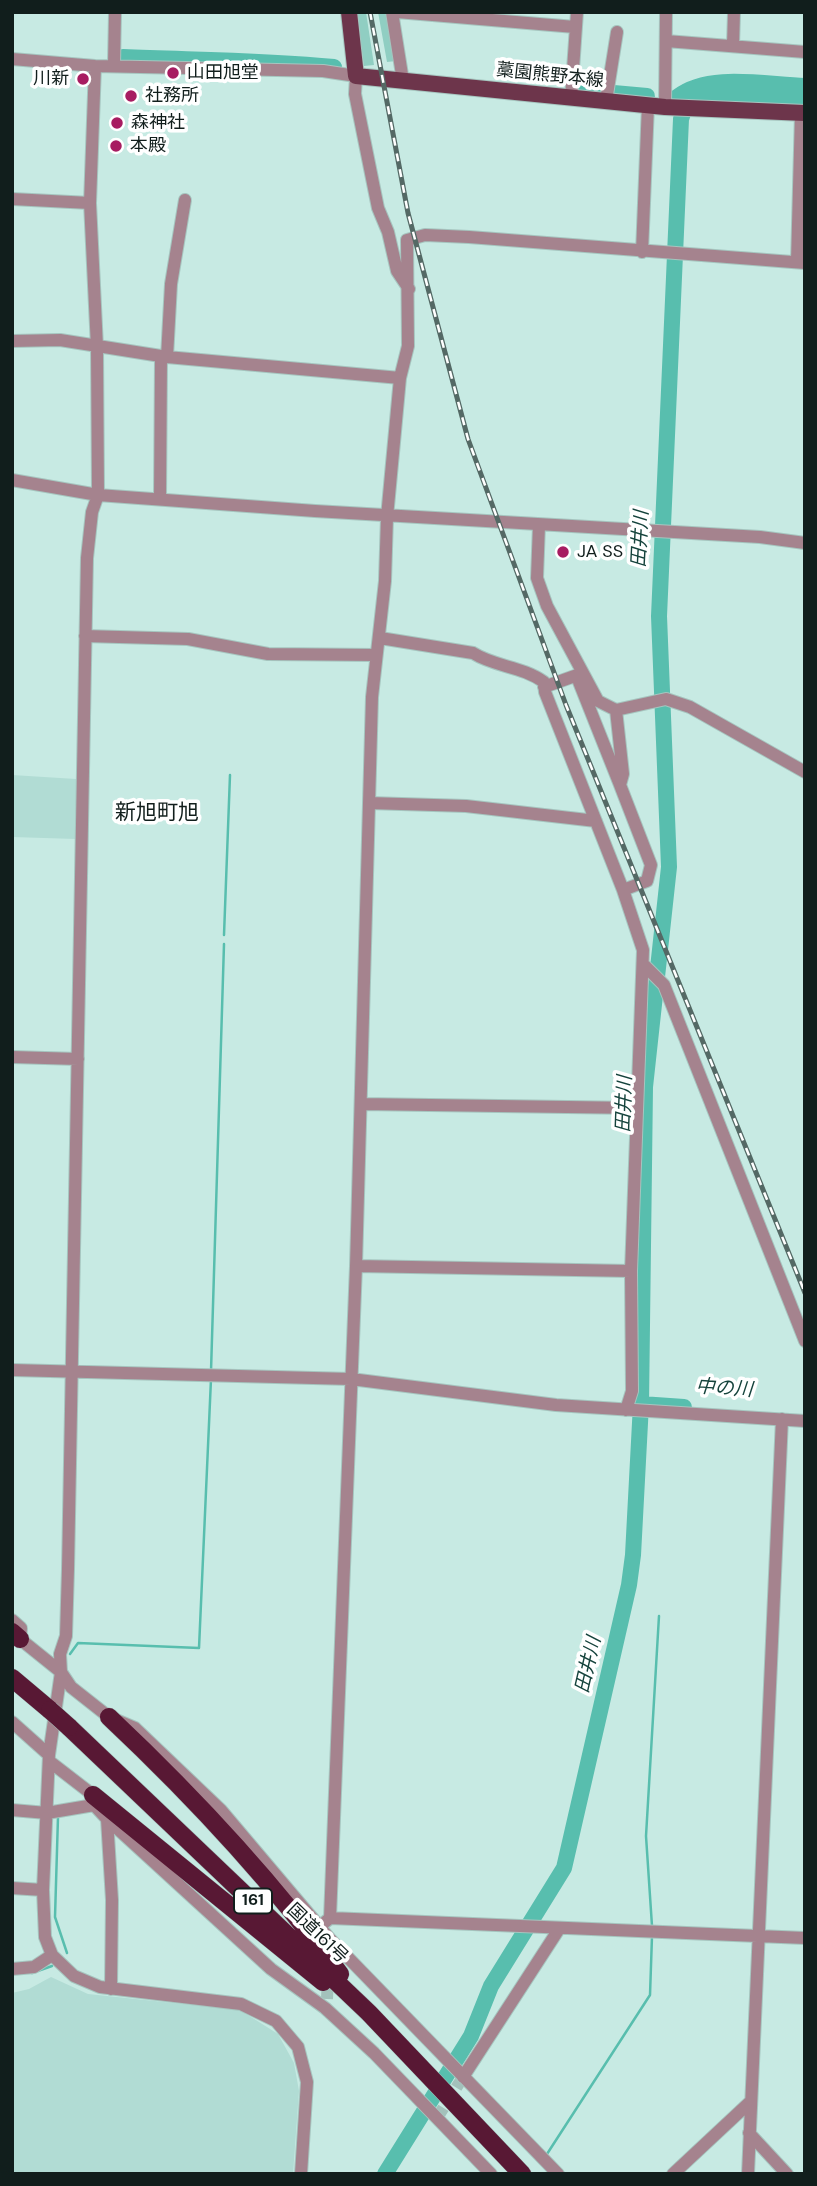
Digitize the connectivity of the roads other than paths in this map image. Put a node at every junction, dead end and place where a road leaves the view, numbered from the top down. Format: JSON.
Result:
{"nodes":[{"id":1,"x":115,"y":12,"type":"edge"},
{"id":2,"x":349,"y":12,"type":"edge"},
{"id":3,"x":395,"y":12,"type":"edge"},
{"id":4,"x":577,"y":12,"type":"edge"},
{"id":5,"x":666,"y":12,"type":"edge"},
{"id":6,"x":734,"y":12,"type":"edge"},
{"id":7,"x":575,"y":27,"type":"junction"},
{"id":8,"x":617,"y":32,"type":"dead end"},
{"id":9,"x":666,"y":41,"type":"junction"},
{"id":10,"x":733,"y":46,"type":"junction"},
{"id":11,"x":805,"y":52,"type":"edge"},
{"id":12,"x":12,"y":60,"type":"edge"},
{"id":13,"x":114,"y":65,"type":"junction"},
{"id":14,"x":95,"y":66,"type":"junction"},
{"id":15,"x":356,"y":76,"type":"junction"},
{"id":16,"x":403,"y":81,"type":"junction"},
{"id":17,"x":608,"y":95,"type":"junction"},
{"id":18,"x":571,"y":98,"type":"junction"},
{"id":19,"x":663,"y":107,"type":"junction"},
{"id":20,"x":803,"y":113,"type":"edge"},
{"id":21,"x":12,"y":199,"type":"edge"},
{"id":22,"x":185,"y":200,"type":"dead end"},
{"id":23,"x":90,"y":203,"type":"junction"},
{"id":24,"x":642,"y":252,"type":"junction"},
{"id":25,"x":801,"y":263,"type":"edge"},
{"id":26,"x":409,"y":289,"type":"junction"},
{"id":27,"x":12,"y":341,"type":"edge"},
{"id":28,"x":97,"y":347,"type":"junction"},
{"id":29,"x":164,"y":357,"type":"junction"},
{"id":30,"x":400,"y":377,"type":"junction"},
{"id":31,"x":12,"y":480,"type":"edge"},
{"id":32,"x":98,"y":495,"type":"junction"},
{"id":33,"x":160,"y":499,"type":"junction"},
{"id":34,"x":387,"y":517,"type":"junction"},
{"id":35,"x":539,"y":525,"type":"junction"},
{"id":36,"x":805,"y":543,"type":"edge"},
{"id":37,"x":85,"y":636,"type":"junction"},
{"id":38,"x":380,"y":638,"type":"junction"},
{"id":39,"x":376,"y":655,"type":"junction"},
{"id":40,"x":583,"y":673,"type":"junction"},
{"id":41,"x":544,"y":687,"type":"junction"},
{"id":42,"x":616,"y":710,"type":"junction"},
{"id":43,"x":805,"y":772,"type":"edge"},
{"id":44,"x":620,"y":785,"type":"junction"},
{"id":45,"x":369,"y":803,"type":"junction"},
{"id":46,"x":597,"y":821,"type":"junction"},
{"id":47,"x":623,"y":890,"type":"junction"},
{"id":48,"x":647,"y":968,"type":"junction"},
{"id":49,"x":12,"y":1057,"type":"edge"},
{"id":50,"x":78,"y":1059,"type":"junction"},
{"id":51,"x":361,"y":1104,"type":"junction"},
{"id":52,"x":636,"y":1108,"type":"junction"},
{"id":53,"x":356,"y":1266,"type":"junction"},
{"id":54,"x":631,"y":1272,"type":"junction"},
{"id":55,"x":805,"y":1341,"type":"edge"},
{"id":56,"x":12,"y":1370,"type":"edge"},
{"id":57,"x":72,"y":1372,"type":"junction"},
{"id":58,"x":351,"y":1378,"type":"junction"},
{"id":59,"x":626,"y":1409,"type":"junction"},
{"id":60,"x":782,"y":1419,"type":"junction"},
{"id":61,"x":805,"y":1421,"type":"edge"},
{"id":62,"x":12,"y":1620,"type":"edge"},
{"id":63,"x":16,"y":1635,"type":"edge"},
{"id":64,"x":61,"y":1672,"type":"junction"},
{"id":65,"x":12,"y":1678,"type":"edge"},
{"id":66,"x":109,"y":1717,"type":"junction"},
{"id":67,"x":12,"y":1722,"type":"edge"},
{"id":68,"x":49,"y":1758,"type":"junction"},
{"id":69,"x":94,"y":1800,"type":"junction"},
{"id":70,"x":12,"y":1810,"type":"edge"},
{"id":71,"x":47,"y":1812,"type":"junction"},
{"id":72,"x":107,"y":1819,"type":"junction"},
{"id":73,"x":12,"y":1888,"type":"edge"},
{"id":74,"x":43,"y":1890,"type":"junction"},
{"id":75,"x":326,"y":1922,"type":"junction"},
{"id":76,"x":559,"y":1929,"type":"junction"},
{"id":77,"x":758,"y":1936,"type":"junction"},
{"id":78,"x":805,"y":1938,"type":"edge"},
{"id":79,"x":52,"y":1955,"type":"junction"},
{"id":80,"x":12,"y":1969,"type":"edge"},
{"id":81,"x":111,"y":1989,"type":"junction"},
{"id":82,"x":369,"y":2013,"type":"junction"},
{"id":83,"x":461,"y":2076,"type":"junction"},
{"id":84,"x":749,"y":2103,"type":"junction"},
{"id":85,"x":749,"y":2133,"type":"junction"},
{"id":86,"x":301,"y":2174,"type":"edge"},
{"id":87,"x":491,"y":2174,"type":"edge"},
{"id":88,"x":522,"y":2174,"type":"edge"},
{"id":89,"x":558,"y":2174,"type":"edge"},
{"id":90,"x":673,"y":2174,"type":"edge"},
{"id":91,"x":748,"y":2174,"type":"edge"},
{"id":92,"x":787,"y":2174,"type":"edge"}],
"edges":[{"from":1,"to":13,"type":"street"},
{"from":2,"to":15,"type":"main road"},
{"from":3,"to":7,"type":"street"},
{"from":3,"to":16,"type":"street"},
{"from":4,"to":7,"type":"street"},
{"from":5,"to":9,"type":"street"},
{"from":6,"to":10,"type":"street"},
{"from":7,"to":18,"type":"street"},
{"from":8,"to":17,"type":"street"},
{"from":9,"to":10,"type":"street"},
{"from":9,"to":19,"type":"street"},
{"from":10,"to":11,"type":"street"},
{"from":12,"to":14,"type":"street"},
{"from":13,"to":14,"type":"street"},
{"from":13,"to":15,"type":"street"},
{"from":14,"to":23,"type":"street"},
{"from":15,"to":16,"type":"main road","name":"藁園熊野本線"},
{"from":15,"to":26,"type":"street"},
{"from":16,"to":18,"type":"main road","name":"藁園熊野本線"},
{"from":17,"to":18,"type":"main road","name":"藁園熊野本線"},
{"from":17,"to":19,"type":"main road","name":"藁園熊野本線"},
{"from":19,"to":20,"type":"main road","name":"藁園熊野本線"},
{"from":19,"to":24,"type":"street"},
{"from":20,"to":25,"type":"street"},
{"from":21,"to":23,"type":"street"},
{"from":22,"to":29,"type":"street"},
{"from":23,"to":28,"type":"street"},
{"from":24,"to":25,"type":"street"},
{"from":24,"to":26,"type":"street"},
{"from":26,"to":30,"type":"street"},
{"from":27,"to":28,"type":"street"},
{"from":28,"to":29,"type":"street"},
{"from":28,"to":32,"type":"street"},
{"from":29,"to":30,"type":"street"},
{"from":29,"to":33,"type":"street"},
{"from":30,"to":34,"type":"street"},
{"from":31,"to":32,"type":"street"},
{"from":32,"to":33,"type":"street"},
{"from":32,"to":37,"type":"street"},
{"from":33,"to":34,"type":"street"},
{"from":34,"to":35,"type":"street"},
{"from":34,"to":38,"type":"street"},
{"from":35,"to":36,"type":"street"},
{"from":35,"to":40,"type":"street"},
{"from":37,"to":39,"type":"street"},
{"from":37,"to":50,"type":"street"},
{"from":38,"to":39,"type":"street"},
{"from":38,"to":41,"type":"street"},
{"from":39,"to":45,"type":"street"},
{"from":40,"to":41,"type":"street"},
{"from":40,"to":42,"type":"street"},
{"from":40,"to":44,"type":"street"},
{"from":41,"to":46,"type":"street"},
{"from":42,"to":43,"type":"street"},
{"from":42,"to":44,"type":"street"},
{"from":44,"to":47,"type":"street"},
{"from":45,"to":46,"type":"street"},
{"from":45,"to":51,"type":"street"},
{"from":46,"to":47,"type":"street"},
{"from":47,"to":48,"type":"street"},
{"from":48,"to":52,"type":"street"},
{"from":48,"to":55,"type":"street"},
{"from":49,"to":50,"type":"street"},
{"from":50,"to":57,"type":"street"},
{"from":51,"to":52,"type":"street"},
{"from":51,"to":53,"type":"street"},
{"from":52,"to":54,"type":"street"},
{"from":53,"to":54,"type":"street"},
{"from":53,"to":58,"type":"street"},
{"from":54,"to":59,"type":"street"},
{"from":56,"to":57,"type":"street"},
{"from":57,"to":58,"type":"street"},
{"from":57,"to":64,"type":"street"},
{"from":58,"to":59,"type":"street"},
{"from":58,"to":75,"type":"street"},
{"from":59,"to":60,"type":"street"},
{"from":60,"to":61,"type":"street"},
{"from":60,"to":77,"type":"street"},
{"from":62,"to":63,"type":"street"},
{"from":63,"to":64,"type":"street"},
{"from":64,"to":66,"type":"street"},
{"from":64,"to":68,"type":"street"},
{"from":65,"to":82,"type":"highway","name":"国道161号","number":"161","bridge":true},
{"from":66,"to":75,"type":"street"},
{"from":66,"to":82,"type":"highway"},
{"from":67,"to":68,"type":"street"},
{"from":68,"to":69,"type":"street"},
{"from":68,"to":71,"type":"street"},
{"from":69,"to":71,"type":"street"},
{"from":69,"to":72,"type":"street"},
{"from":69,"to":82,"type":"highway"},
{"from":70,"to":71,"type":"street"},
{"from":71,"to":74,"type":"street"},
{"from":72,"to":81,"type":"street"},
{"from":72,"to":87,"type":"street"},
{"from":73,"to":74,"type":"street"},
{"from":74,"to":79,"type":"street"},
{"from":75,"to":76,"type":"street"},
{"from":75,"to":83,"type":"street"},
{"from":76,"to":77,"type":"street"},
{"from":76,"to":83,"type":"street"},
{"from":77,"to":78,"type":"street"},
{"from":77,"to":84,"type":"street"},
{"from":79,"to":80,"type":"street"},
{"from":79,"to":81,"type":"street"},
{"from":81,"to":86,"type":"street"},
{"from":82,"to":88,"type":"highway","name":"国道161号","number":"161"},
{"from":83,"to":89,"type":"street"},
{"from":84,"to":85,"type":"street"},
{"from":84,"to":90,"type":"street"},
{"from":85,"to":91,"type":"street"},
{"from":85,"to":92,"type":"street"}]}
